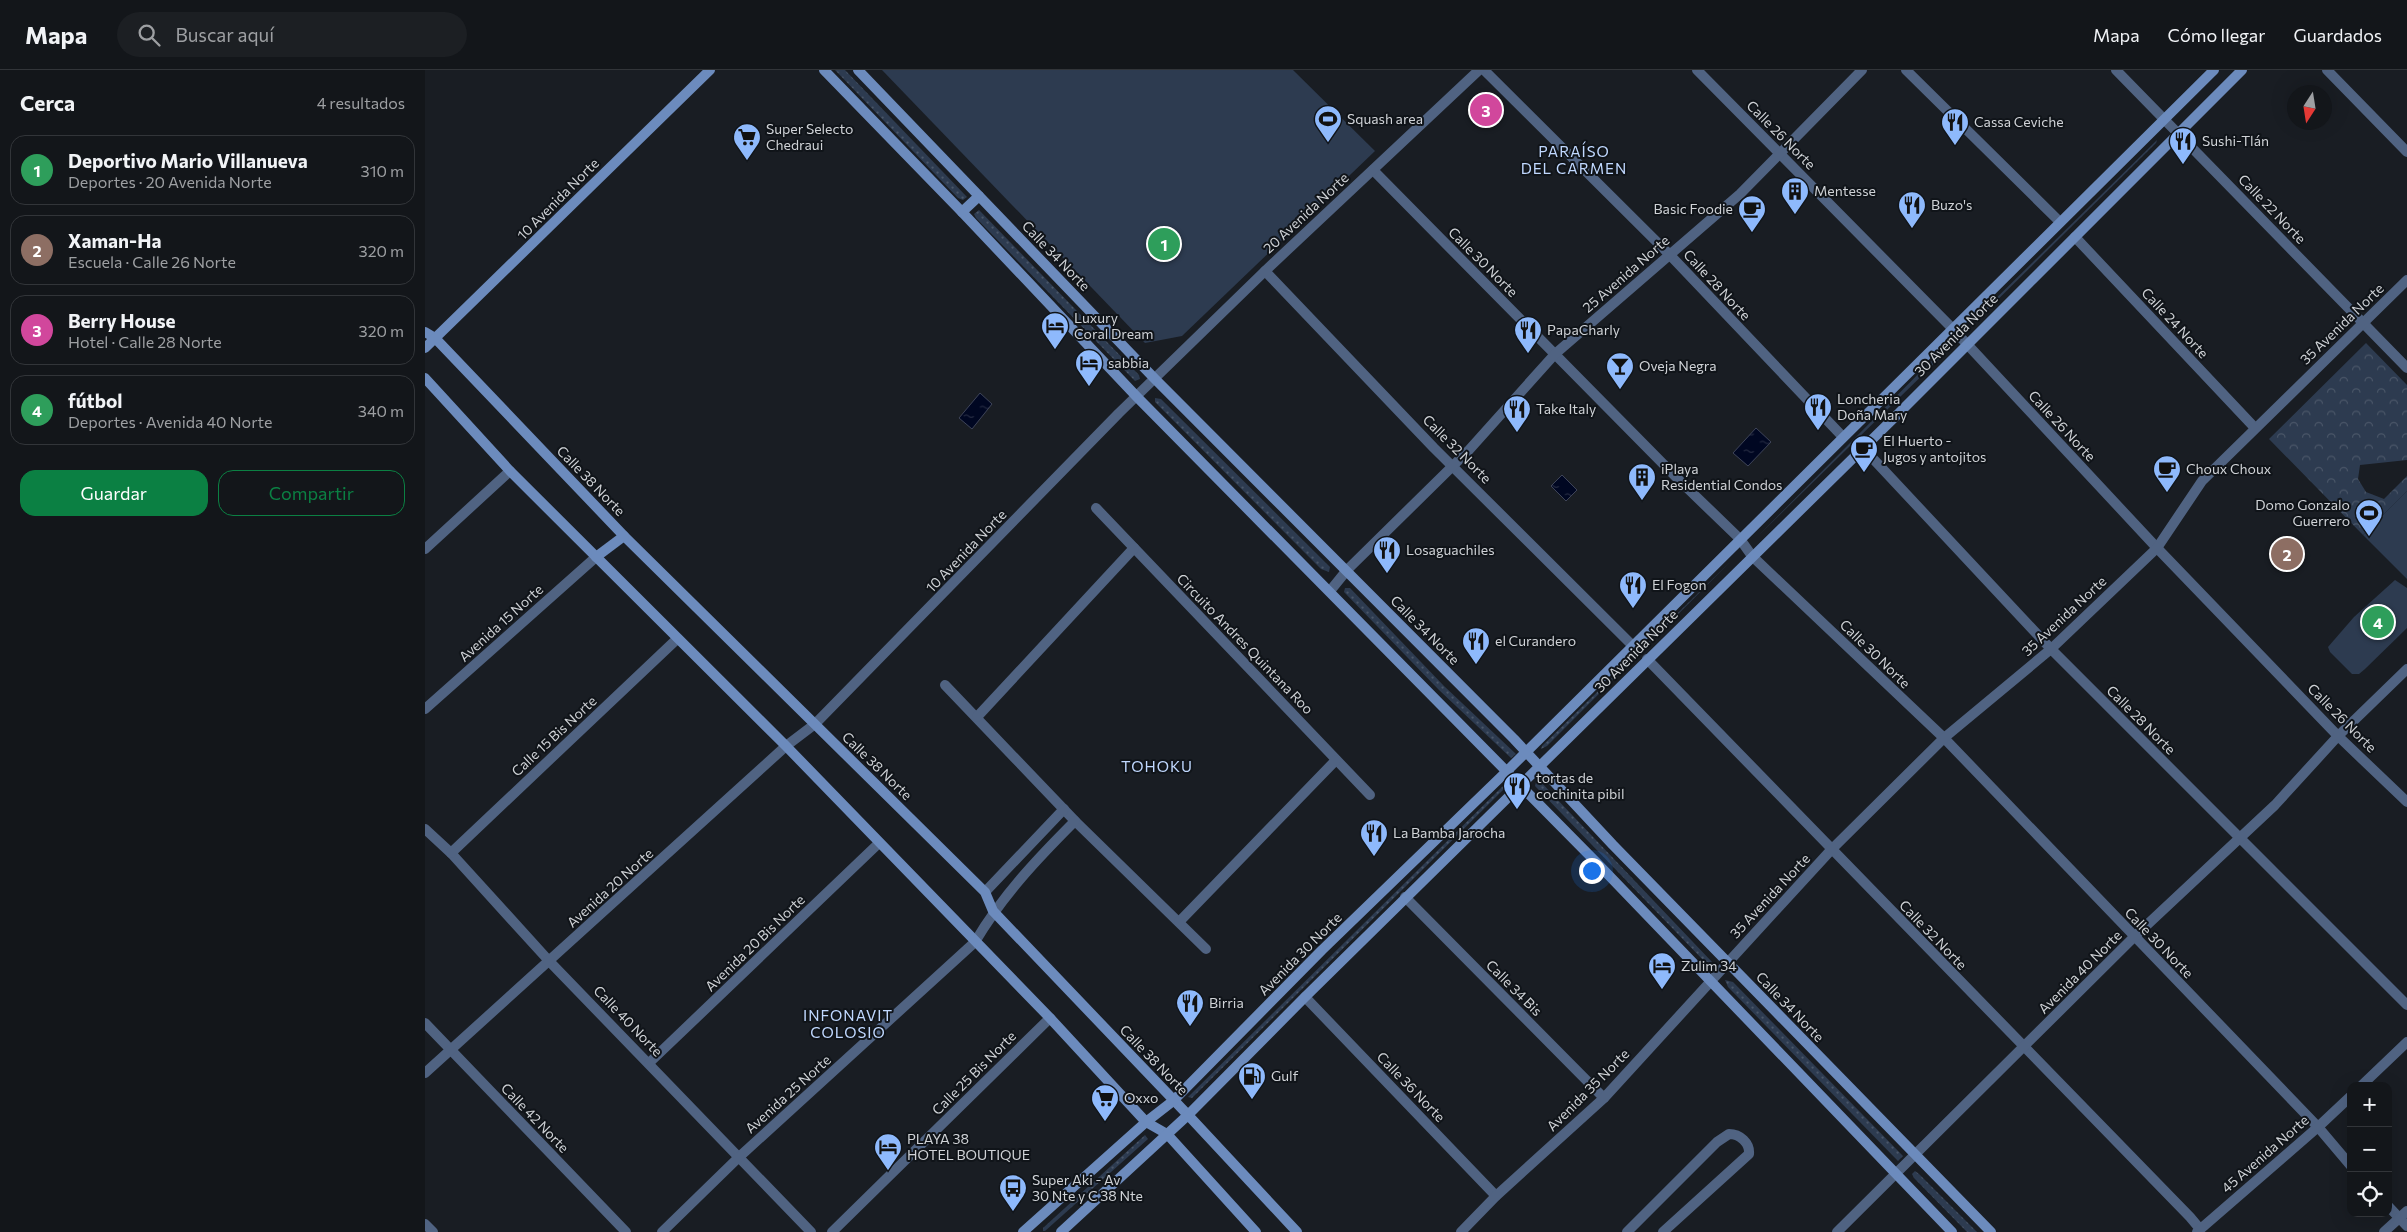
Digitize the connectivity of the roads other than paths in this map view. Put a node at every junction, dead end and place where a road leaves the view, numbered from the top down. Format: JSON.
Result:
{"nodes":[{"id":1,"x":710,"y":70,"type":"edge"},
{"id":2,"x":823,"y":70,"type":"edge"},
{"id":3,"x":858,"y":70,"type":"edge"},
{"id":4,"x":1479,"y":70,"type":"edge"},
{"id":5,"x":1484,"y":70,"type":"edge"},
{"id":6,"x":1697,"y":70,"type":"edge"},
{"id":7,"x":1862,"y":70,"type":"edge"},
{"id":8,"x":1906,"y":70,"type":"edge"},
{"id":9,"x":2116,"y":70,"type":"edge"},
{"id":10,"x":2214,"y":70,"type":"edge"},
{"id":11,"x":2242,"y":70,"type":"edge"},
{"id":12,"x":2327,"y":70,"type":"edge"},
{"id":13,"x":2163,"y":120,"type":"junction"},
{"id":14,"x":2179,"y":134,"type":"junction"},
{"id":15,"x":2407,"y":152,"type":"edge"},
{"id":16,"x":1781,"y":154,"type":"junction"},
{"id":17,"x":1373,"y":170,"type":"junction"},
{"id":18,"x":979,"y":196,"type":"junction"},
{"id":19,"x":962,"y":212,"type":"junction"},
{"id":20,"x":2059,"y":221,"type":"junction"},
{"id":21,"x":2075,"y":238,"type":"junction"},
{"id":22,"x":1669,"y":254,"type":"junction"},
{"id":23,"x":1265,"y":271,"type":"junction"},
{"id":24,"x":2407,"y":280,"type":"edge"},
{"id":25,"x":2363,"y":323,"type":"junction"},
{"id":26,"x":1952,"y":328,"type":"junction"},
{"id":27,"x":425,"y":332,"type":"edge"},
{"id":28,"x":435,"y":338,"type":"junction"},
{"id":29,"x":1966,"y":344,"type":"junction"},
{"id":30,"x":425,"y":348,"type":"edge"},
{"id":31,"x":1555,"y":354,"type":"junction"},
{"id":32,"x":2407,"y":368,"type":"edge"},
{"id":33,"x":425,"y":378,"type":"edge"},
{"id":34,"x":1155,"y":379,"type":"junction"},
{"id":35,"x":1137,"y":397,"type":"junction"},
{"id":36,"x":2255,"y":428,"type":"junction"},
{"id":37,"x":1843,"y":437,"type":"junction"},
{"id":38,"x":1863,"y":448,"type":"junction"},
{"id":39,"x":1453,"y":465,"type":"junction"},
{"id":40,"x":510,"y":471,"type":"junction"},
{"id":41,"x":1096,"y":508,"type":"dead end"},
{"id":42,"x":624,"y":536,"type":"junction"},
{"id":43,"x":1740,"y":539,"type":"junction"},
{"id":44,"x":1134,"y":548,"type":"junction"},
{"id":45,"x":2157,"y":548,"type":"junction"},
{"id":46,"x":425,"y":549,"type":"edge"},
{"id":47,"x":1752,"y":556,"type":"junction"},
{"id":48,"x":596,"y":557,"type":"junction"},
{"id":49,"x":1347,"y":570,"type":"junction"},
{"id":50,"x":1330,"y":591,"type":"junction"},
{"id":51,"x":677,"y":640,"type":"junction"},
{"id":52,"x":1632,"y":645,"type":"junction"},
{"id":53,"x":2051,"y":649,"type":"junction"},
{"id":54,"x":1647,"y":659,"type":"junction"},
{"id":55,"x":2407,"y":669,"type":"edge"},
{"id":56,"x":945,"y":685,"type":"dead end"},
{"id":57,"x":425,"y":709,"type":"edge"},
{"id":58,"x":977,"y":717,"type":"junction"},
{"id":59,"x":815,"y":724,"type":"junction"},
{"id":60,"x":2338,"y":736,"type":"junction"},
{"id":61,"x":1944,"y":738,"type":"junction"},
{"id":62,"x":786,"y":746,"type":"junction"},
{"id":63,"x":1526,"y":752,"type":"junction"},
{"id":64,"x":1336,"y":760,"type":"junction"},
{"id":65,"x":1540,"y":766,"type":"junction"},
{"id":66,"x":1507,"y":771,"type":"junction"},
{"id":67,"x":1520,"y":785,"type":"junction"},
{"id":68,"x":1370,"y":795,"type":"dead end"},
{"id":69,"x":2407,"y":802,"type":"edge"},
{"id":70,"x":1064,"y":809,"type":"junction"},
{"id":71,"x":1075,"y":821,"type":"junction"},
{"id":72,"x":425,"y":829,"type":"edge"},
{"id":73,"x":2240,"y":838,"type":"junction"},
{"id":74,"x":879,"y":843,"type":"junction"},
{"id":75,"x":1831,"y":850,"type":"junction"},
{"id":76,"x":451,"y":853,"type":"junction"},
{"id":77,"x":985,"y":892,"type":"junction"},
{"id":78,"x":1405,"y":898,"type":"junction"},
{"id":79,"x":993,"y":911,"type":"junction"},
{"id":80,"x":1179,"y":922,"type":"junction"},
{"id":81,"x":2134,"y":937,"type":"junction"},
{"id":82,"x":975,"y":942,"type":"junction"},
{"id":83,"x":1206,"y":949,"type":"dead end"},
{"id":84,"x":550,"y":962,"type":"junction"},
{"id":85,"x":1728,"y":962,"type":"junction"},
{"id":86,"x":1710,"y":980,"type":"junction"},
{"id":87,"x":1305,"y":996,"type":"junction"},
{"id":88,"x":2407,"y":1005,"type":"edge"},
{"id":89,"x":1050,"y":1018,"type":"junction"},
{"id":90,"x":425,"y":1023,"type":"edge"},
{"id":91,"x":2407,"y":1042,"type":"edge"},
{"id":92,"x":2023,"y":1047,"type":"junction"},
{"id":93,"x":451,"y":1050,"type":"junction"},
{"id":94,"x":649,"y":1063,"type":"junction"},
{"id":95,"x":425,"y":1073,"type":"edge"},
{"id":96,"x":2365,"y":1082,"type":"edge"},
{"id":97,"x":1604,"y":1098,"type":"junction"},
{"id":98,"x":2347,"y":1100,"type":"edge"},
{"id":99,"x":1173,"y":1101,"type":"junction"},
{"id":100,"x":1188,"y":1115,"type":"junction"},
{"id":101,"x":1146,"y":1122,"type":"junction"},
{"id":102,"x":2318,"y":1127,"type":"junction"},
{"id":103,"x":1167,"y":1134,"type":"junction"},
{"id":104,"x":1916,"y":1155,"type":"junction"},
{"id":105,"x":738,"y":1158,"type":"junction"},
{"id":106,"x":2347,"y":1161,"type":"edge"},
{"id":107,"x":1896,"y":1175,"type":"junction"},
{"id":108,"x":1497,"y":1196,"type":"junction"},
{"id":109,"x":2403,"y":1214,"type":"edge"},
{"id":110,"x":425,"y":1224,"type":"edge"},
{"id":111,"x":2407,"y":1226,"type":"edge"},
{"id":112,"x":2198,"y":1231,"type":"edge"},
{"id":113,"x":433,"y":1232,"type":"edge"},
{"id":114,"x":626,"y":1232,"type":"edge"},
{"id":115,"x":662,"y":1232,"type":"edge"},
{"id":116,"x":811,"y":1232,"type":"edge"},
{"id":117,"x":832,"y":1232,"type":"edge"},
{"id":118,"x":1023,"y":1232,"type":"edge"},
{"id":119,"x":1061,"y":1232,"type":"edge"},
{"id":120,"x":1256,"y":1232,"type":"edge"},
{"id":121,"x":1297,"y":1232,"type":"edge"},
{"id":122,"x":1461,"y":1232,"type":"edge"},
{"id":123,"x":1627,"y":1232,"type":"edge"},
{"id":124,"x":1663,"y":1232,"type":"edge"},
{"id":125,"x":1837,"y":1232,"type":"edge"},
{"id":126,"x":1952,"y":1232,"type":"edge"},
{"id":127,"x":1991,"y":1232,"type":"edge"},
{"id":128,"x":2384,"y":1232,"type":"edge"}],
"edges":[{"from":1,"to":28,"type":"main road","name":"10 Avenida Norte"},
{"from":2,"to":19,"type":"main road"},
{"from":3,"to":18,"type":"main road","name":"Calle 34 Norte"},
{"from":4,"to":17,"type":"street","name":"20 Avenida Norte"},
{"from":5,"to":22,"type":"street","name":"Calle 28 Norte"},
{"from":6,"to":16,"type":"street","name":"Calle 26 Norte"},
{"from":7,"to":16,"type":"street","name":"25 Avenida Norte"},
{"from":8,"to":20,"type":"street"},
{"from":9,"to":13,"type":"street","name":"Calle 22 Norte"},
{"from":10,"to":13,"type":"main road","name":"30 Avenida Norte"},
{"from":11,"to":14,"type":"main road","name":"30 Avenida Norte"},
{"from":12,"to":15,"type":"street"},
{"from":13,"to":14,"type":"street","name":"Calle 22 Norte"},
{"from":13,"to":20,"type":"main road","name":"30 Avenida Norte"},
{"from":14,"to":21,"type":"main road","name":"30 Avenida Norte"},
{"from":14,"to":25,"type":"street","name":"Calle 22 Norte"},
{"from":16,"to":22,"type":"street","name":"25 Avenida Norte"},
{"from":16,"to":26,"type":"street","name":"Calle 26 Norte"},
{"from":17,"to":23,"type":"street","name":"20 Avenida Norte"},
{"from":17,"to":31,"type":"street","name":"Calle 30 Norte"},
{"from":18,"to":19,"type":"main road"},
{"from":18,"to":34,"type":"main road","name":"Calle 34 Norte"},
{"from":19,"to":35,"type":"main road"},
{"from":20,"to":26,"type":"main road","name":"30 Avenida Norte"},
{"from":21,"to":29,"type":"main road","name":"30 Avenida Norte"},
{"from":21,"to":36,"type":"street","name":"Calle 24 Norte"},
{"from":22,"to":31,"type":"street","name":"25 Avenida Norte"},
{"from":22,"to":37,"type":"street","name":"Calle 28 Norte"},
{"from":23,"to":34,"type":"street","name":"20 Avenida Norte"},
{"from":23,"to":39,"type":"street","name":"Calle 32 Norte"},
{"from":24,"to":25,"type":"street","name":"35 Avenida Norte"},
{"from":25,"to":32,"type":"street","name":"Calle 22 Norte"},
{"from":25,"to":36,"type":"street","name":"35 Avenida Norte"},
{"from":26,"to":29,"type":"street","name":"Calle 26 Norte"},
{"from":26,"to":37,"type":"main road","name":"30 Avenida Norte"},
{"from":27,"to":28,"type":"main road","name":"Calle 38 Norte"},
{"from":28,"to":30,"type":"main road","name":"10 Avenida Norte"},
{"from":28,"to":42,"type":"main road","name":"Calle 38 Norte"},
{"from":29,"to":38,"type":"main road","name":"30 Avenida Norte"},
{"from":29,"to":45,"type":"street","name":"Calle 26 Norte"},
{"from":31,"to":39,"type":"street","name":"25 Avenida Norte"},
{"from":31,"to":43,"type":"street","name":"Calle 30 Norte"},
{"from":33,"to":40,"type":"main road"},
{"from":34,"to":35,"type":"street"},
{"from":34,"to":49,"type":"main road","name":"Calle 34 Norte"},
{"from":35,"to":50,"type":"main road"},
{"from":35,"to":59,"type":"street","name":"10 Avenida Norte"},
{"from":36,"to":45,"type":"street","name":"35 Avenida Norte"},
{"from":37,"to":43,"type":"main road"},
{"from":38,"to":47,"type":"main road","name":"30 Avenida Norte"},
{"from":38,"to":53,"type":"street","name":"Calle 28 Norte"},
{"from":39,"to":49,"type":"street","name":"25 Avenida Norte"},
{"from":39,"to":52,"type":"street","name":"Calle 32 Norte"},
{"from":40,"to":46,"type":"street"},
{"from":40,"to":48,"type":"main road"},
{"from":41,"to":44,"type":"street","name":"Circuito Andres Quintana Roo"},
{"from":42,"to":48,"type":"main road"},
{"from":42,"to":59,"type":"main road","name":"Calle 38 Norte"},
{"from":43,"to":47,"type":"street","name":"Calle 30 Norte"},
{"from":43,"to":52,"type":"main road"},
{"from":44,"to":58,"type":"street"},
{"from":44,"to":64,"type":"street","name":"Circuito Andres Quintana Roo"},
{"from":45,"to":53,"type":"street","name":"35 Avenida Norte"},
{"from":45,"to":60,"type":"street","name":"Calle 26 Norte"},
{"from":47,"to":54,"type":"main road","name":"30 Avenida Norte"},
{"from":47,"to":61,"type":"street","name":"Calle 30 Norte"},
{"from":48,"to":51,"type":"main road"},
{"from":48,"to":57,"type":"street","name":"Avenida 15 Norte"},
{"from":49,"to":50,"type":"street","name":"25 Avenida Norte"},
{"from":49,"to":63,"type":"main road","name":"Calle 34 Norte"},
{"from":50,"to":66,"type":"main road"},
{"from":51,"to":62,"type":"main road"},
{"from":51,"to":76,"type":"street","name":"Calle 15 Bis Norte"},
{"from":52,"to":63,"type":"main road","name":"30 Avenida Norte"},
{"from":53,"to":61,"type":"street","name":"35 Avenida Norte"},
{"from":53,"to":73,"type":"street","name":"Calle 28 Norte"},
{"from":54,"to":65,"type":"main road","name":"30 Avenida Norte"},
{"from":54,"to":75,"type":"street","name":"Calle 32 Norte"},
{"from":55,"to":60,"type":"street","name":"Avenida 40 Norte"},
{"from":56,"to":58,"type":"street"},
{"from":58,"to":70,"type":"street"},
{"from":59,"to":62,"type":"street","name":"Avenida 20 Norte"},
{"from":59,"to":77,"type":"main road","name":"Calle 38 Norte"},
{"from":60,"to":69,"type":"street","name":"Calle 26 Norte"},
{"from":60,"to":73,"type":"street","name":"Avenida 40 Norte"},
{"from":61,"to":75,"type":"street","name":"35 Avenida Norte"},
{"from":61,"to":81,"type":"street","name":"Calle 30 Norte"},
{"from":62,"to":74,"type":"main road"},
{"from":62,"to":84,"type":"street","name":"Avenida 20 Norte"},
{"from":63,"to":65,"type":"main road","name":"Calle 34 Norte"},
{"from":63,"to":66,"type":"main road","name":"Avenida 30 Norte"},
{"from":64,"to":68,"type":"street","name":"Circuito Andres Quintana Roo"},
{"from":64,"to":80,"type":"street"},
{"from":65,"to":67,"type":"main road"},
{"from":65,"to":85,"type":"main road","name":"Calle 34 Norte"},
{"from":66,"to":67,"type":"main road"},
{"from":66,"to":99,"type":"main road","name":"Avenida 30 Norte"},
{"from":67,"to":78,"type":"main road"},
{"from":67,"to":86,"type":"main road"},
{"from":70,"to":71,"type":"street"},
{"from":70,"to":77,"type":"street"},
{"from":71,"to":79,"type":"street"},
{"from":71,"to":80,"type":"street"},
{"from":72,"to":76,"type":"street","name":"Calle 40 Norte"},
{"from":73,"to":81,"type":"street","name":"Avenida 40 Norte"},
{"from":73,"to":88,"type":"street","name":"Calle 28 Norte"},
{"from":74,"to":82,"type":"main road"},
{"from":74,"to":94,"type":"street","name":"Avenida 20 Bis Norte"},
{"from":75,"to":85,"type":"street","name":"35 Avenida Norte"},
{"from":75,"to":92,"type":"street","name":"Calle 32 Norte"},
{"from":76,"to":84,"type":"street","name":"Calle 40 Norte"},
{"from":77,"to":79,"type":"main road","name":"Calle 38 Norte"},
{"from":78,"to":87,"type":"main road"},
{"from":78,"to":97,"type":"street","name":"Calle 34 Bis"},
{"from":79,"to":82,"type":"street","name":"Avenida 25 Norte"},
{"from":79,"to":99,"type":"main road","name":"Calle 38 Norte"},
{"from":80,"to":83,"type":"street"},
{"from":81,"to":92,"type":"street","name":"Avenida 40 Norte"},
{"from":81,"to":102,"type":"street","name":"Calle 30 Norte"},
{"from":82,"to":89,"type":"main road"},
{"from":82,"to":105,"type":"street","name":"Avenida 25 Norte"},
{"from":84,"to":93,"type":"street","name":"Avenida 20 Norte"},
{"from":84,"to":94,"type":"street","name":"Calle 40 Norte"},
{"from":85,"to":86,"type":"street","name":"Avenida 35 Norte"},
{"from":85,"to":104,"type":"main road","name":"Calle 34 Norte"},
{"from":86,"to":97,"type":"street","name":"Avenida 35 Norte"},
{"from":86,"to":107,"type":"main road"},
{"from":87,"to":100,"type":"main road"},
{"from":87,"to":108,"type":"street","name":"Calle 36 Norte"},
{"from":89,"to":101,"type":"main road"},
{"from":89,"to":117,"type":"street","name":"Calle 25 Bis Norte"},
{"from":90,"to":93,"type":"street","name":"Calle 42 Norte"},
{"from":91,"to":96,"type":"street"},
{"from":92,"to":104,"type":"street","name":"Avenida 40 Norte"},
{"from":92,"to":112,"type":"street","name":"Calle 32 Norte"},
{"from":93,"to":95,"type":"street","name":"Avenida 20 Norte"},
{"from":93,"to":114,"type":"street","name":"Calle 42 Norte"},
{"from":94,"to":105,"type":"street","name":"Calle 40 Norte"},
{"from":97,"to":108,"type":"street","name":"Avenida 35 Norte"},
{"from":98,"to":102,"type":"street","name":"45 Avenida Norte"},
{"from":99,"to":100,"type":"main road","name":"Calle 38 Norte"},
{"from":99,"to":101,"type":"main road","name":"Avenida 30 Norte"},
{"from":100,"to":103,"type":"main road"},
{"from":100,"to":121,"type":"main road","name":"Calle 38 Norte"},
{"from":101,"to":103,"type":"main road"},
{"from":101,"to":118,"type":"main road","name":"Avenida 30 Norte"},
{"from":102,"to":106,"type":"street","name":"Calle 30 Norte"},
{"from":102,"to":112,"type":"street","name":"45 Avenida Norte"},
{"from":103,"to":119,"type":"main road"},
{"from":103,"to":120,"type":"main road"},
{"from":104,"to":107,"type":"street","name":"Avenida 40 Norte"},
{"from":104,"to":127,"type":"main road","name":"Calle 34 Norte"},
{"from":105,"to":115,"type":"street","name":"Avenida 25 Norte"},
{"from":105,"to":116,"type":"street","name":"Calle 40 Norte"},
{"from":107,"to":125,"type":"street","name":"Avenida 40 Norte"},
{"from":107,"to":126,"type":"main road"},
{"from":108,"to":122,"type":"street","name":"Avenida 35 Norte"},
{"from":109,"to":111,"type":"street"},
{"from":109,"to":128,"type":"street"},
{"from":110,"to":113,"type":"street"},
{"from":123,"to":124,"type":"street"}]}
